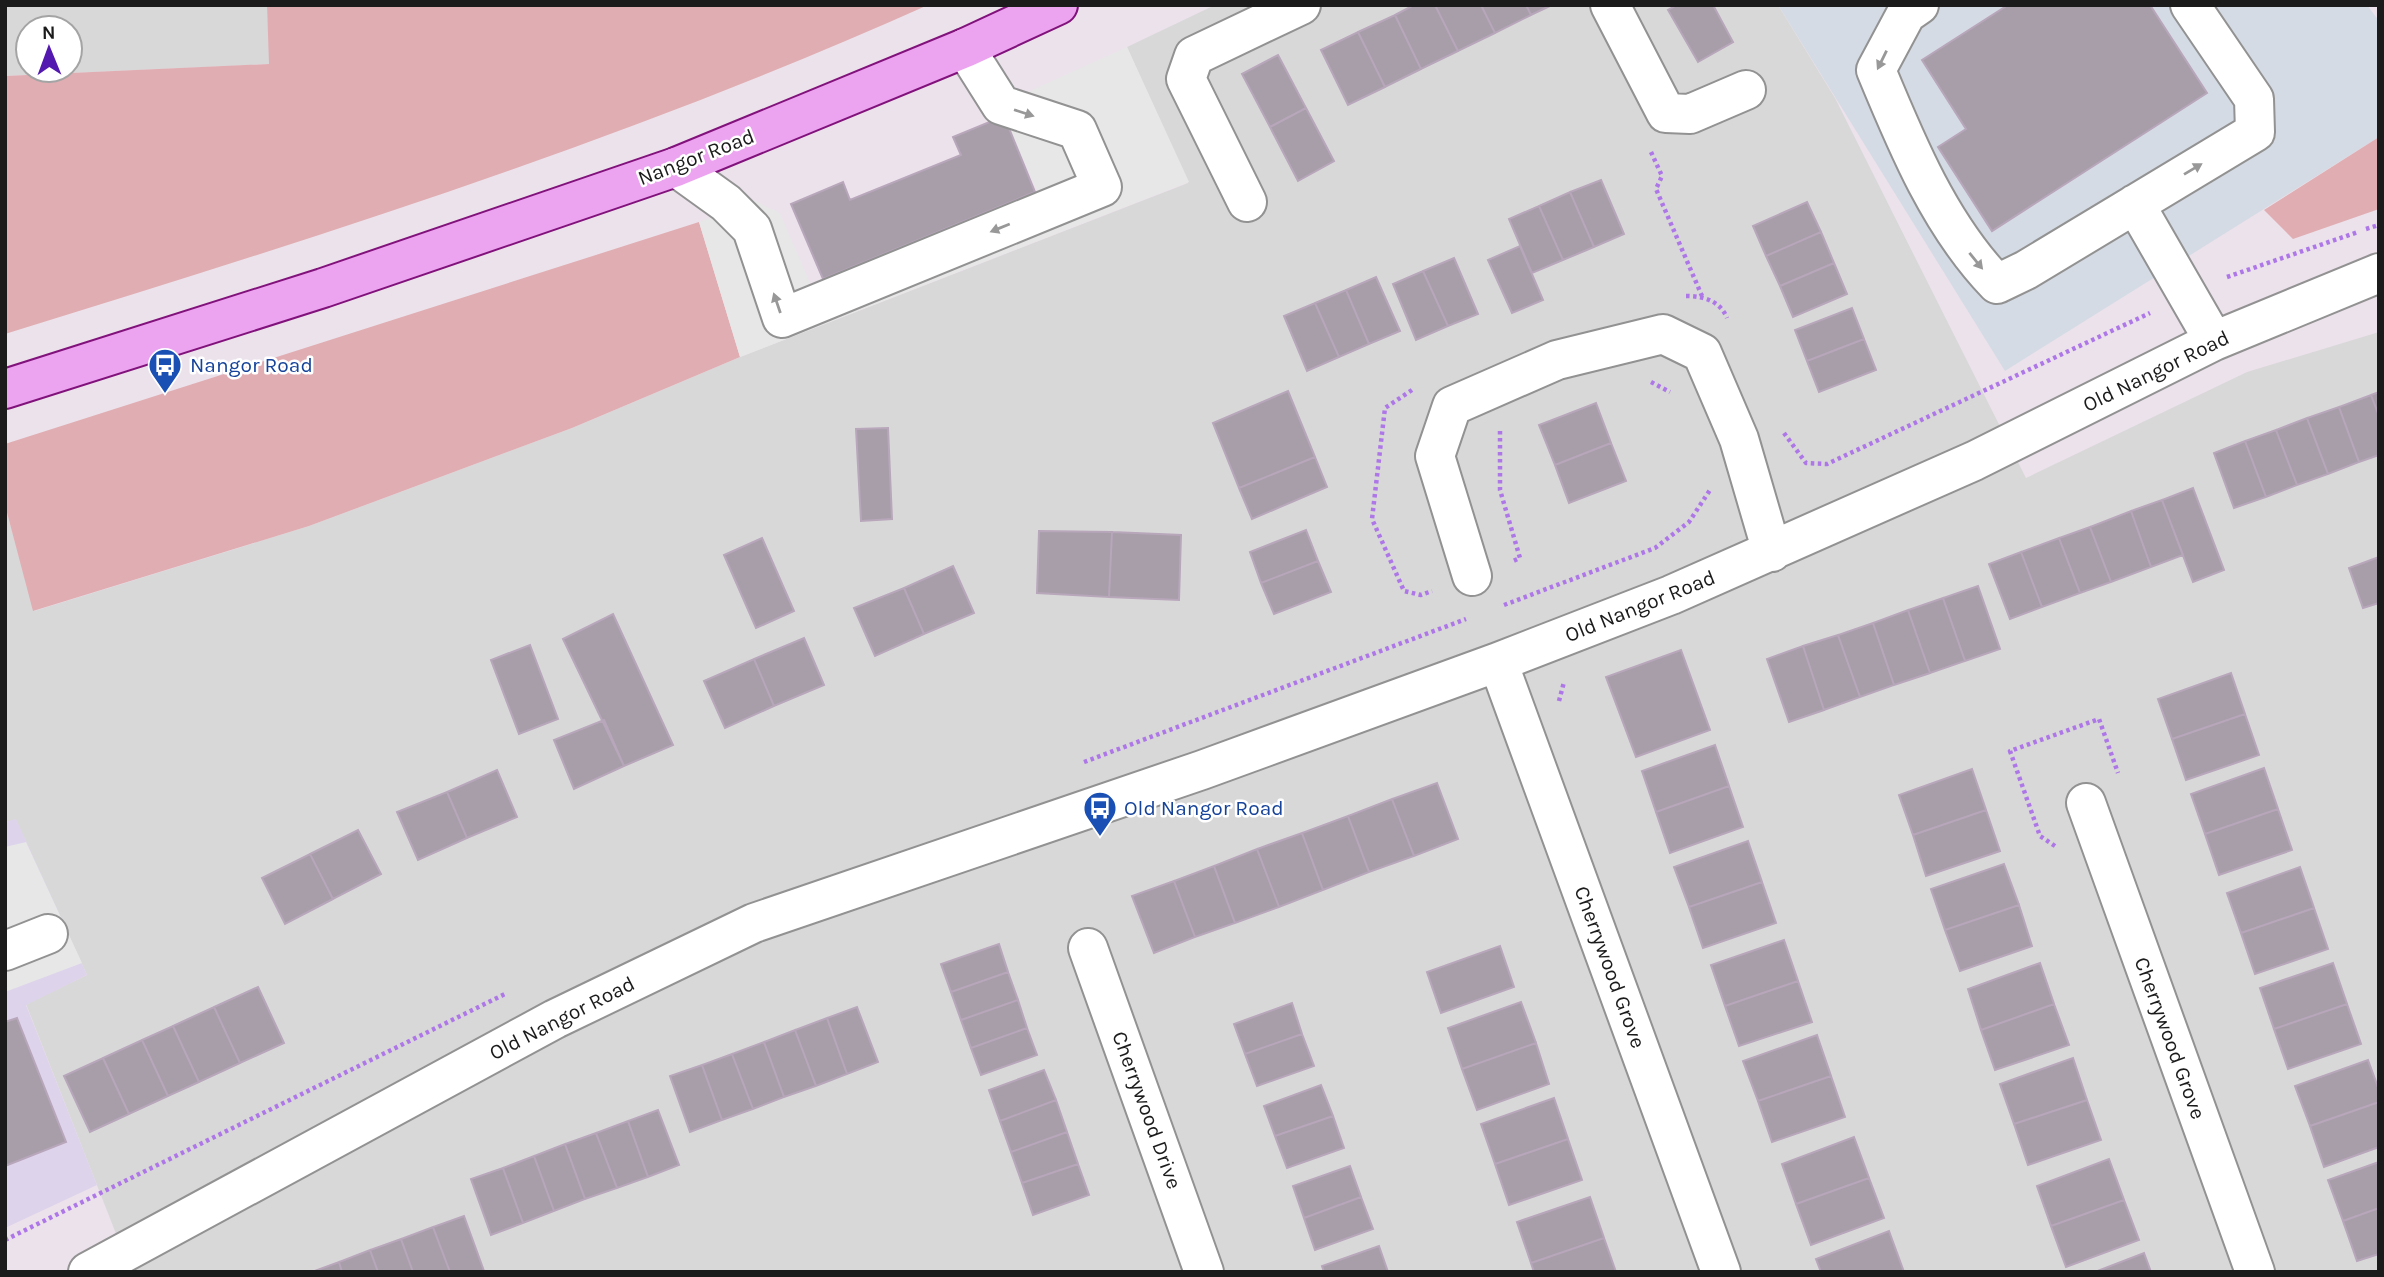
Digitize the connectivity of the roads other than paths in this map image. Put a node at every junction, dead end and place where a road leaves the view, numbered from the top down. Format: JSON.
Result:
{"nodes":[{"id":1,"x":1058,"y":5,"type":"edge"},
{"id":2,"x":1301,"y":5,"type":"edge"},
{"id":3,"x":1610,"y":5,"type":"edge"},
{"id":4,"x":1919,"y":5,"type":"edge"},
{"id":5,"x":2190,"y":5,"type":"edge"},
{"id":6,"x":965,"y":48,"type":"junction"},
{"id":7,"x":1746,"y":90,"type":"dead end"},
{"id":8,"x":676,"y":167,"type":"junction"},
{"id":9,"x":1247,"y":202,"type":"dead end"},
{"id":10,"x":2135,"y":204,"type":"junction"},
{"id":11,"x":2379,"y":273,"type":"edge"},
{"id":12,"x":2214,"y":341,"type":"junction"},
{"id":13,"x":5,"y":389,"type":"edge"},
{"id":14,"x":1772,"y":552,"type":"junction"},
{"id":15,"x":1472,"y":576,"type":"road end"},
{"id":16,"x":1498,"y":662,"type":"junction"},
{"id":17,"x":2085,"y":803,"type":"dead end"},
{"id":18,"x":48,"y":933,"type":"dead end"},
{"id":19,"x":1088,"y":948,"type":"dead end"},
{"id":20,"x":5,"y":951,"type":"edge"},
{"id":21,"x":88,"y":1272,"type":"edge"},
{"id":22,"x":1204,"y":1272,"type":"edge"},
{"id":23,"x":1721,"y":1272,"type":"edge"},
{"id":24,"x":2255,"y":1272,"type":"edge"}],
"edges":[{"from":1,"to":6,"type":"main road","name":"Nangor Road"},
{"from":2,"to":9,"type":"street"},
{"from":3,"to":7,"type":"street"},
{"from":4,"to":10,"type":"street","one_way":true},
{"from":10,"to":5,"type":"street","one_way":true},
{"from":6,"to":8,"type":"main road","name":"Nangor Road"},
{"from":6,"to":8,"type":"street","one_way":true},
{"from":8,"to":13,"type":"main road","name":"Nangor Road"},
{"from":10,"to":12,"type":"street"},
{"from":11,"to":12,"type":"street","name":"Old Nangor Road"},
{"from":12,"to":14,"type":"street","name":"Old Nangor Road"},
{"from":14,"to":15,"type":"street"},
{"from":14,"to":16,"type":"street","name":"Old Nangor Road"},
{"from":16,"to":21,"type":"street","name":"Old Nangor Road"},
{"from":16,"to":23,"type":"street","name":"Cherrywood Grove"},
{"from":17,"to":24,"type":"street","name":"Cherrywood Grove"},
{"from":18,"to":20,"type":"street"},
{"from":19,"to":22,"type":"street","name":"Cherrywood Drive"}]}
